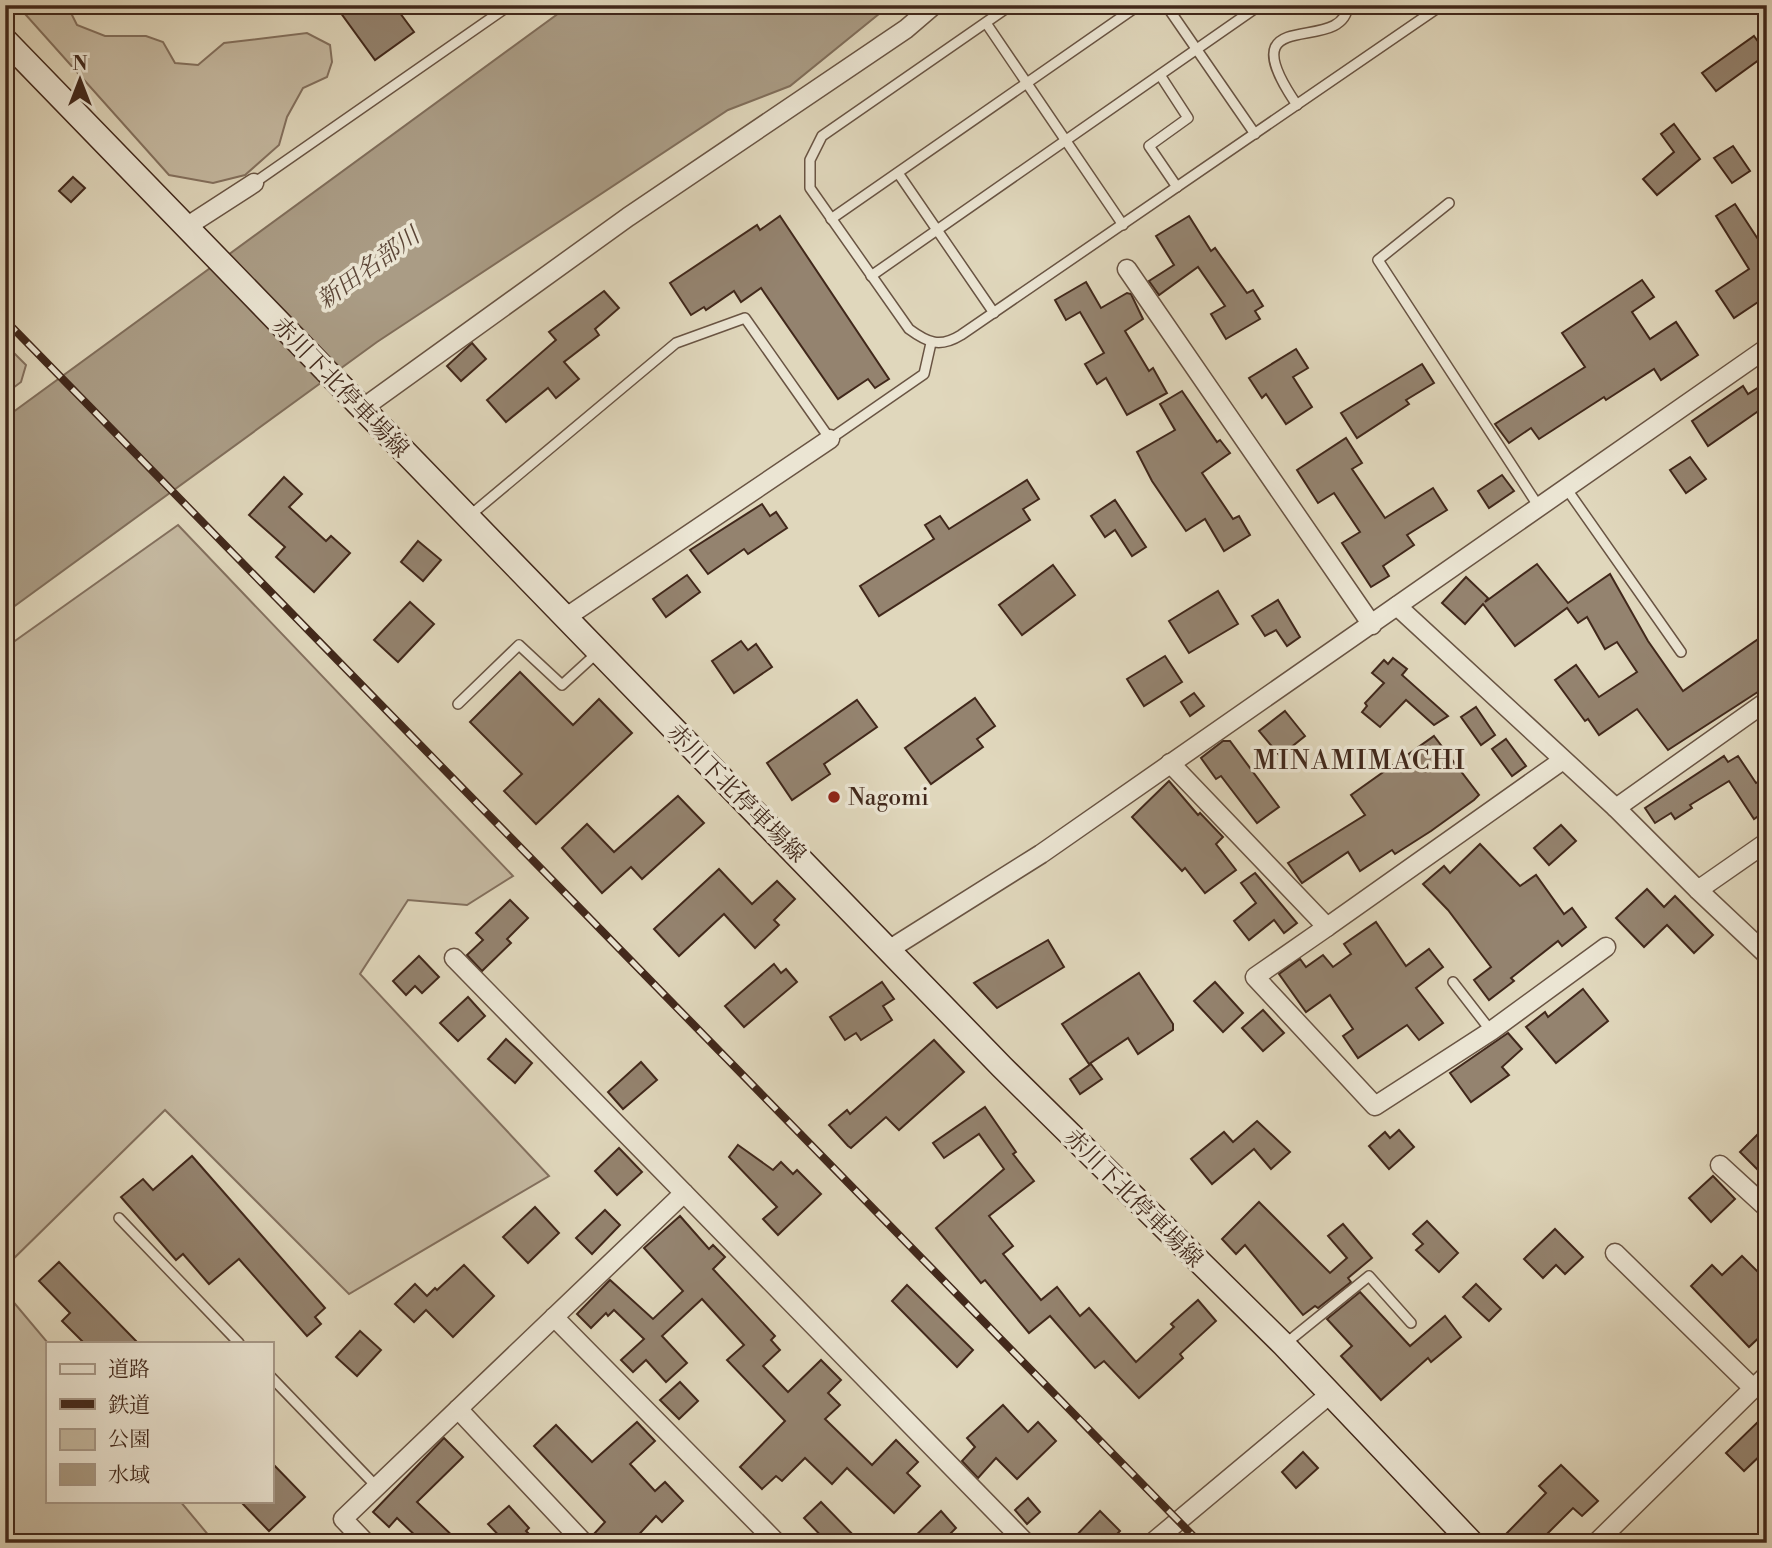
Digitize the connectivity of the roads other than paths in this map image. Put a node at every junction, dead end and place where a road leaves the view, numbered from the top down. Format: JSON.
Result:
{"nodes":[{"id":1,"x":510,"y":5,"type":"edge"},
{"id":2,"x":934,"y":5,"type":"edge"},
{"id":3,"x":1011,"y":5,"type":"edge"},
{"id":4,"x":1139,"y":5,"type":"edge"},
{"id":5,"x":1166,"y":5,"type":"edge"},
{"id":6,"x":1260,"y":5,"type":"edge"},
{"id":7,"x":1348,"y":5,"type":"edge"},
{"id":8,"x":1442,"y":5,"type":"edge"},
{"id":9,"x":1763,"y":5,"type":"edge"},
{"id":10,"x":1767,"y":10,"type":"edge"},
{"id":11,"x":986,"y":23,"type":"junction"},
{"id":12,"x":5,"y":40,"type":"edge"},
{"id":13,"x":1196,"y":49,"type":"junction"},
{"id":14,"x":1160,"y":75,"type":"junction"},
{"id":15,"x":1027,"y":83,"type":"junction"},
{"id":16,"x":1297,"y":105,"type":"junction"},
{"id":17,"x":1255,"y":134,"type":"junction"},
{"id":18,"x":1066,"y":141,"type":"junction"},
{"id":19,"x":898,"y":173,"type":"junction"},
{"id":20,"x":254,"y":183,"type":"joint"},
{"id":21,"x":1177,"y":187,"type":"junction"},
{"id":22,"x":1449,"y":203,"type":"dead end"},
{"id":23,"x":831,"y":219,"type":"junction"},
{"id":24,"x":1123,"y":225,"type":"junction"},
{"id":25,"x":186,"y":227,"type":"junction"},
{"id":26,"x":937,"y":230,"type":"junction"},
{"id":27,"x":1127,"y":269,"type":"dead end"},
{"id":28,"x":871,"y":276,"type":"junction"},
{"id":29,"x":994,"y":313,"type":"junction"},
{"id":30,"x":931,"y":343,"type":"junction"},
{"id":31,"x":1767,"y":348,"type":"edge"},
{"id":32,"x":359,"y":405,"type":"junction"},
{"id":33,"x":830,"y":439,"type":"junction"},
{"id":34,"x":1566,"y":488,"type":"junction"},
{"id":35,"x":1540,"y":507,"type":"junction"},
{"id":36,"x":468,"y":517,"type":"junction"},
{"id":37,"x":1397,"y":607,"type":"junction"},
{"id":38,"x":565,"y":618,"type":"junction"},
{"id":39,"x":1372,"y":625,"type":"junction"},
{"id":40,"x":598,"y":652,"type":"junction"},
{"id":41,"x":1681,"y":652,"type":"dead end"},
{"id":42,"x":1767,"y":701,"type":"edge"},
{"id":43,"x":458,"y":704,"type":"dead end"},
{"id":44,"x":1563,"y":760,"type":"junction"},
{"id":45,"x":1170,"y":763,"type":"junction"},
{"id":46,"x":1616,"y":808,"type":"junction"},
{"id":47,"x":1767,"y":842,"type":"edge"},
{"id":48,"x":1698,"y":890,"type":"junction"},
{"id":49,"x":1327,"y":926,"type":"junction"},
{"id":50,"x":1606,"y":947,"type":"dead end"},
{"id":51,"x":890,"y":949,"type":"junction"},
{"id":52,"x":1767,"y":955,"type":"edge"},
{"id":53,"x":454,"y":958,"type":"dead end"},
{"id":54,"x":1453,"y":982,"type":"dead end"},
{"id":55,"x":1491,"y":1031,"type":"junction"},
{"id":56,"x":1720,"y":1165,"type":"dead end"},
{"id":57,"x":684,"y":1193,"type":"junction"},
{"id":58,"x":1767,"y":1208,"type":"edge"},
{"id":59,"x":119,"y":1219,"type":"dead end"},
{"id":60,"x":1615,"y":1252,"type":"dead end"},
{"id":61,"x":554,"y":1317,"type":"junction"},
{"id":62,"x":1412,"y":1322,"type":"dead end"},
{"id":63,"x":238,"y":1342,"type":"edge"},
{"id":64,"x":1284,"y":1345,"type":"junction"},
{"id":65,"x":1767,"y":1375,"type":"edge"},
{"id":66,"x":273,"y":1379,"type":"edge"},
{"id":67,"x":1754,"y":1388,"type":"junction"},
{"id":68,"x":1329,"y":1395,"type":"junction"},
{"id":69,"x":458,"y":1409,"type":"junction"},
{"id":70,"x":377,"y":1487,"type":"junction"},
{"id":71,"x":366,"y":1543,"type":"edge"},
{"id":72,"x":584,"y":1543,"type":"edge"},
{"id":73,"x":777,"y":1543,"type":"edge"},
{"id":74,"x":1026,"y":1543,"type":"edge"},
{"id":75,"x":1152,"y":1543,"type":"edge"},
{"id":76,"x":1472,"y":1543,"type":"edge"},
{"id":77,"x":1596,"y":1543,"type":"edge"}],
"edges":[{"from":1,"to":20,"type":"lane"},
{"from":2,"to":32,"type":"street"},
{"from":3,"to":11,"type":"lane"},
{"from":4,"to":15,"type":"lane"},
{"from":5,"to":13,"type":"lane"},
{"from":6,"to":13,"type":"lane"},
{"from":7,"to":16,"type":"lane"},
{"from":8,"to":16,"type":"lane"},
{"from":9,"to":10,"type":"street"},
{"from":11,"to":15,"type":"lane"},
{"from":11,"to":23,"type":"lane"},
{"from":12,"to":25,"type":"main road","name":"赤川下北停車場線"},
{"from":13,"to":14,"type":"lane"},
{"from":13,"to":17,"type":"lane"},
{"from":14,"to":18,"type":"lane"},
{"from":14,"to":21,"type":"lane"},
{"from":15,"to":18,"type":"lane"},
{"from":15,"to":19,"type":"lane"},
{"from":16,"to":17,"type":"lane"},
{"from":17,"to":21,"type":"lane"},
{"from":18,"to":24,"type":"lane"},
{"from":18,"to":26,"type":"lane"},
{"from":19,"to":23,"type":"lane"},
{"from":19,"to":26,"type":"lane"},
{"from":20,"to":25,"type":"street"},
{"from":21,"to":24,"type":"lane"},
{"from":22,"to":35,"type":"lane"},
{"from":23,"to":28,"type":"lane"},
{"from":24,"to":29,"type":"lane"},
{"from":25,"to":32,"type":"main road","name":"赤川下北停車場線"},
{"from":26,"to":28,"type":"lane"},
{"from":26,"to":29,"type":"lane"},
{"from":27,"to":39,"type":"street"},
{"from":28,"to":30,"type":"lane"},
{"from":29,"to":30,"type":"lane"},
{"from":30,"to":33,"type":"lane"},
{"from":31,"to":34,"type":"street"},
{"from":32,"to":36,"type":"main road","name":"赤川下北停車場線"},
{"from":33,"to":36,"type":"lane"},
{"from":33,"to":38,"type":"street"},
{"from":34,"to":35,"type":"street"},
{"from":34,"to":41,"type":"lane"},
{"from":35,"to":37,"type":"street"},
{"from":36,"to":38,"type":"main road","name":"赤川下北停車場線"},
{"from":37,"to":39,"type":"street"},
{"from":37,"to":44,"type":"street"},
{"from":38,"to":40,"type":"main road","name":"赤川下北停車場線"},
{"from":39,"to":45,"type":"street"},
{"from":40,"to":43,"type":"lane"},
{"from":40,"to":51,"type":"main road","name":"赤川下北停車場線"},
{"from":42,"to":46,"type":"street"},
{"from":44,"to":46,"type":"street"},
{"from":44,"to":49,"type":"street"},
{"from":45,"to":49,"type":"street"},
{"from":45,"to":51,"type":"street"},
{"from":46,"to":48,"type":"street"},
{"from":47,"to":48,"type":"street"},
{"from":48,"to":52,"type":"street"},
{"from":49,"to":55,"type":"street"},
{"from":50,"to":55,"type":"street"},
{"from":51,"to":64,"type":"main road","name":"赤川下北停車場線"},
{"from":53,"to":57,"type":"street"},
{"from":54,"to":55,"type":"lane"},
{"from":56,"to":58,"type":"street"},
{"from":57,"to":61,"type":"street"},
{"from":57,"to":74,"type":"street"},
{"from":59,"to":63,"type":"lane"},
{"from":60,"to":67,"type":"street"},
{"from":61,"to":69,"type":"street"},
{"from":61,"to":73,"type":"street"},
{"from":62,"to":64,"type":"lane"},
{"from":64,"to":68,"type":"main road","name":"赤川下北停車場線"},
{"from":65,"to":67,"type":"street"},
{"from":66,"to":70,"type":"lane"},
{"from":67,"to":77,"type":"street"},
{"from":68,"to":75,"type":"street"},
{"from":68,"to":76,"type":"main road","name":"赤川下北停車場線"},
{"from":69,"to":70,"type":"street"},
{"from":69,"to":72,"type":"street"},
{"from":70,"to":71,"type":"street"}]}
